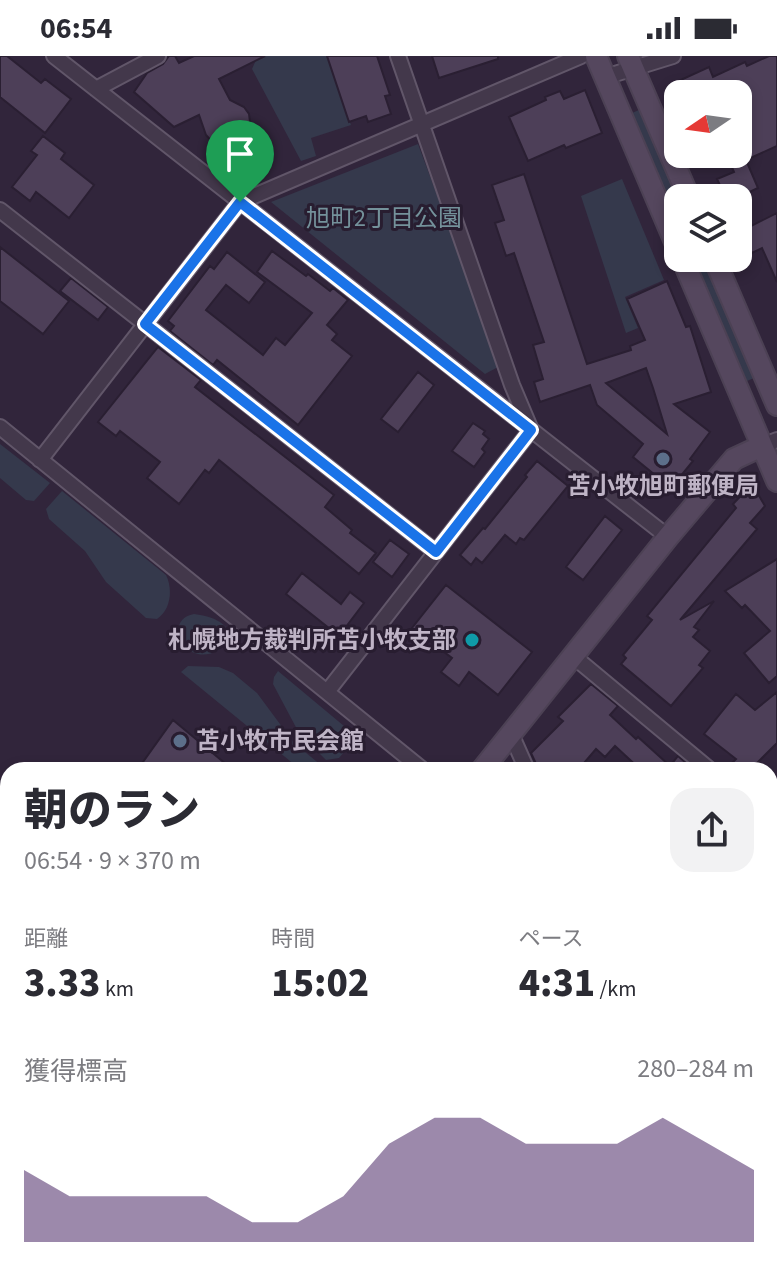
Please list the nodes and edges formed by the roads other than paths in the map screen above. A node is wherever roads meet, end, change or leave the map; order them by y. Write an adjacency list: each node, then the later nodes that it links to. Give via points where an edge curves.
1 (54, 56): 9 (street)
2 (158, 56): 9 (street)
3 (398, 56): 10 (street)
4 (581, 56): 10 (street)
5 (596, 56): 8 (street)
6 (673, 56): 7 (street)
7 (631, 62): 8 (street); 11 (street)
8 (605, 77): 14 (street)
9 (96, 89): 12 (street)
10 (422, 124): 12 (street); 20 (street)
11 (683, 184)
12 (240, 202): 17 (street); 20 (street)
13 (0, 210): 17 (street)
14 (664, 216)
15 (689, 272): 21 (street)
16 (720, 272): 18 (street)
17 (145, 324): 22 (street); 25 (street)
18 (777, 405)
19 (0, 427): 22 (street)
20 (531, 430): 24 (street); 25 (street)
21 (770, 443): 23 (street); 24 (street, via 734,459)
22 (40, 460): 27 (street)
23 (777, 481)
24 (668, 537): 26 (street)
25 (436, 552): 27 (street)
26 (573, 656): 28 (street); 32 (street)
27 (327, 692): 29 (street)
28 (511, 734): 30 (street); 31 (street)
29 (413, 762)
30 (488, 762)
31 (523, 762)
32 (700, 762)

